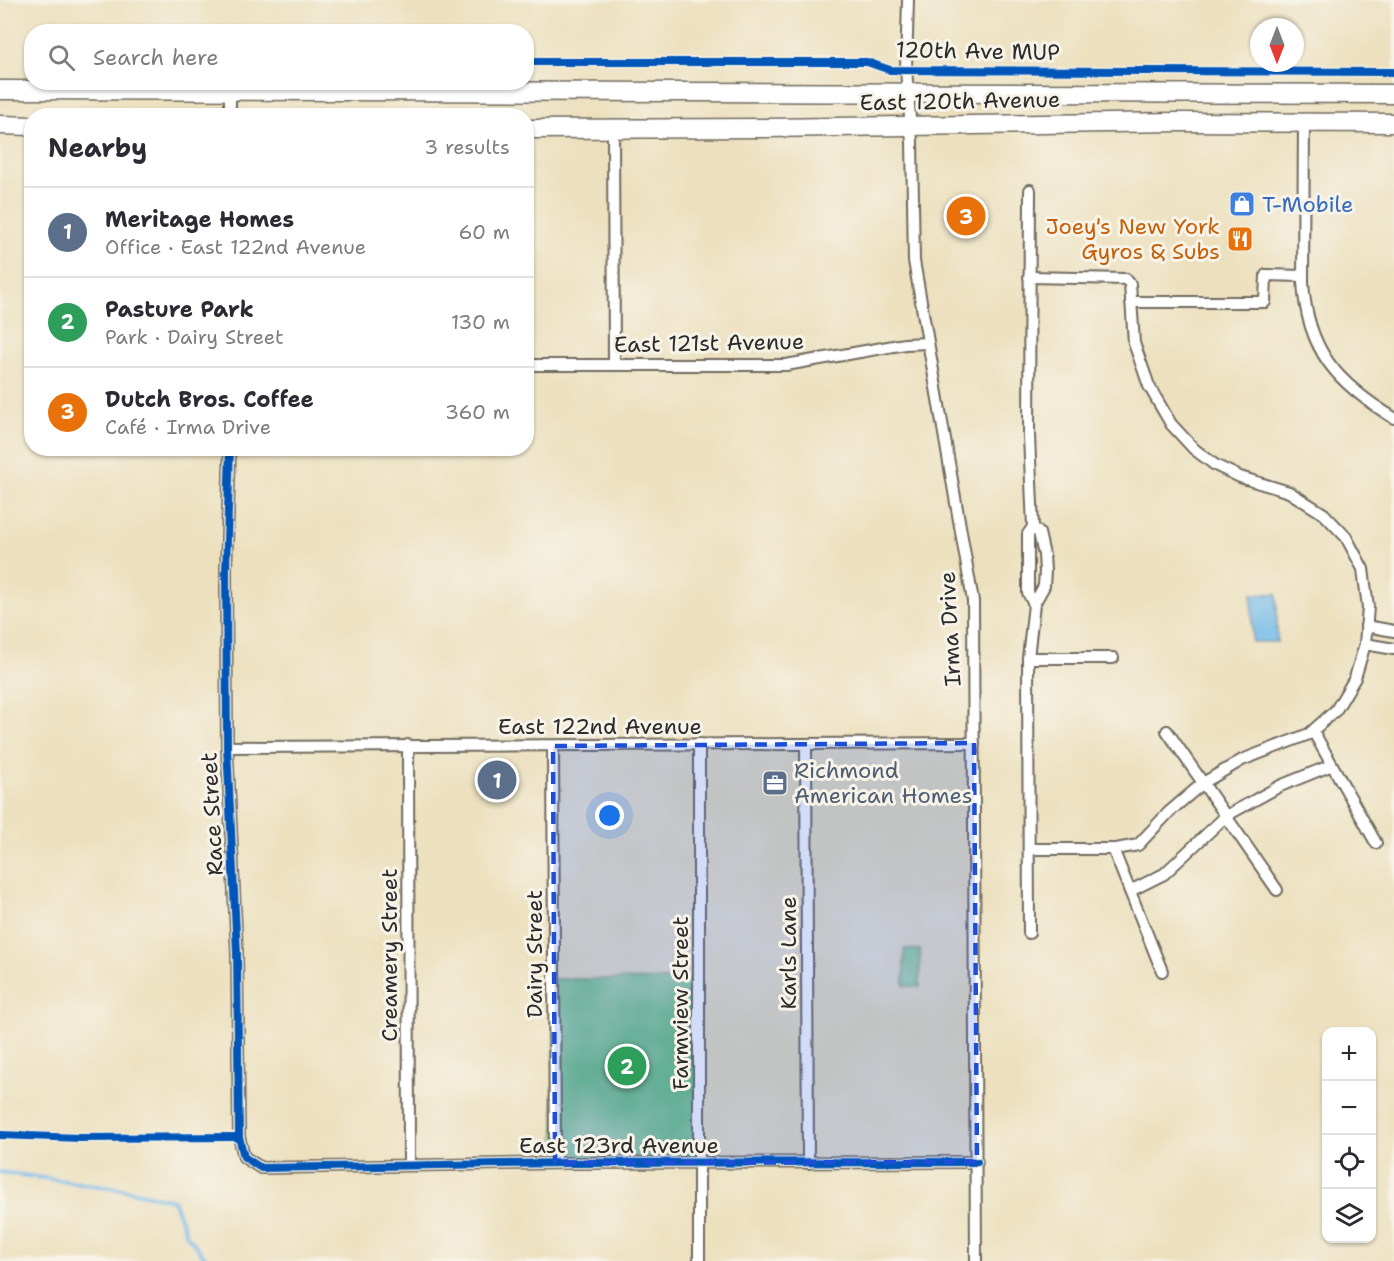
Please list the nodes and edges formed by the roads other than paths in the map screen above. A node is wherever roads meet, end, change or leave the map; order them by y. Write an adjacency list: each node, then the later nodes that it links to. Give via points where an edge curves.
1 (908, 0): 4 (street, Irma Drive)
2 (0, 90): 3 (main road, East 120th Avenue)
3 (230, 92): 4 (main road, East 120th Avenue); 6 (street)
4 (906, 93): 5 (main road, East 120th Avenue); 11 (street, Irma Drive)
5 (1394, 94)
6 (230, 108)
7 (1304, 123): 8 (main road, East 120th Avenue); 11 (main road, East 120th Avenue); 15 (street)
8 (1394, 123)
9 (0, 125): 10 (main road)
10 (24, 126)
11 (911, 126): 13 (main road, East 120th Avenue); 18 (street, Irma Drive, via 914,261)
12 (534, 129): 13 (main road, East 120th Avenue)
13 (613, 130): 20 (street)
14 (1030, 190): 16 (street)
15 (1303, 276): 17 (street, via 1266,275 1265,302); 21 (street, via 1307,316 1320,350 1346,383)
16 (1029, 277): 17 (street, via 1126,279); 23 (street)
17 (1131, 302): 25 (street, via 1134,343 1149,386 1171,424 1215,465 1289,492 1324,514 1346,537 1363,569)
18 (928, 342): 20 (street, East 121st Avenue, via 786,366); 33 (street, Irma Drive, via 973,601)
19 (534, 365): 20 (street, East 121st Avenue)
20 (614, 365)
21 (1394, 418)
22 (230, 456): 38 (street, Race Street)
23 (1033, 526): 24 (street, via 1028,534 1028,593); 24 (street, via 1039,533 1044,555 1044,586)
24 (1034, 604): 30 (street)
25 (1366, 626): 26 (street); 27 (street)
26 (1394, 632)
27 (1365, 644): 28 (street); 31 (street, via 1355,678 1336,710)
28 (1394, 649)
29 (1113, 657): 30 (street)
30 (1028, 658): 43 (street)
31 (1313, 730): 39 (street); 40 (street, via 1242,760)
32 (1167, 731): 40 (street)
33 (974, 743): 35 (street, East 122nd Avenue); 50 (street, Irma Drive)
34 (699, 744): 35 (street, East 122nd Avenue); 37 (street, East 122nd Avenue); 49 (street, Farmview Street)
35 (806, 744): 52 (street, Karls Lane)
36 (408, 745): 37 (street, East 122nd Avenue); 38 (street, East 122nd Avenue); 53 (street, Creamery Street)
37 (553, 746): 51 (street, Dairy Street)
38 (227, 747): 54 (street, Race Street, via 237,952 239,1137 244,1156)
39 (1332, 765): 41 (street, via 1280,786); 42 (street)
40 (1203, 783): 41 (street); 44 (street, via 1138,844)
41 (1226, 816): 45 (street); 46 (street, via 1164,874)
42 (1376, 843)
43 (1029, 849): 44 (street); 47 (street)
44 (1113, 849): 46 (street)
45 (1277, 890)
46 (1130, 891): 48 (street)
47 (1029, 933)
48 (1162, 971)
49 (699, 1162): 51 (street, East 123rd Avenue); 52 (street, East 123rd Avenue); 55 (street, Farmview Street)
50 (977, 1162): 52 (street, East 123rd Avenue); 56 (street, Irma Drive)
51 (555, 1163): 53 (street, East 123rd Avenue)
52 (808, 1163)
53 (409, 1164): 54 (street, East 123rd Avenue)
54 (261, 1168)
55 (699, 1261)
56 (976, 1261)

